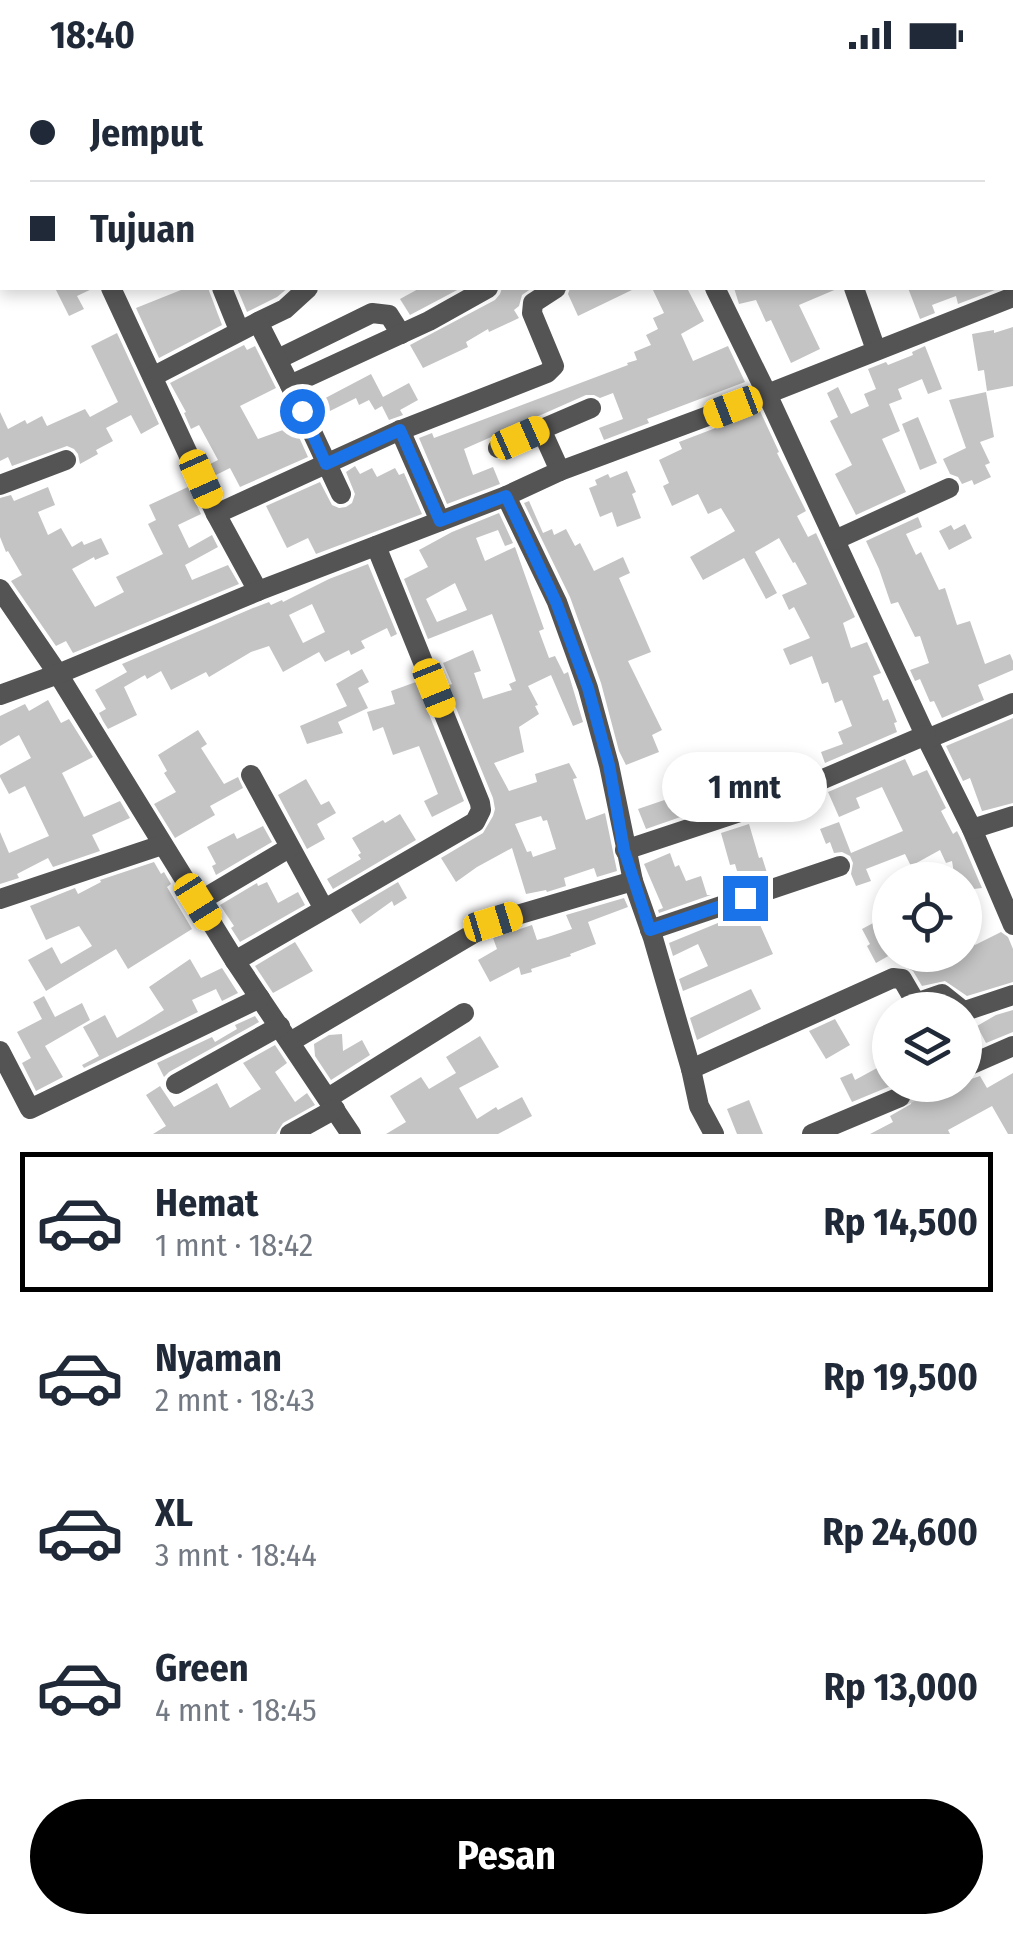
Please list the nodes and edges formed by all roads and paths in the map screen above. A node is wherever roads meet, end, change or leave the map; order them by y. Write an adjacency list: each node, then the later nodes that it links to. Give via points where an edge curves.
1 (112, 290): 13 (street)
2 (223, 290): 9 (street)
3 (306, 290): 9 (street, via 285,310)
4 (484, 290): 10 (street)
5 (553, 290): 18 (street, via 533,303 532,313 554,366 547,373)
6 (715, 290): 15 (street)
7 (855, 290): 11 (street)
8 (1013, 297): 11 (street)
9 (248, 326): 12 (street); 13 (street)
10 (400, 334): 12 (street, via 388,315 372,313); 14 (street)
11 (876, 350): 15 (street)
12 (278, 359): 14 (street)
13 (154, 376): 27 (street)
14 (290, 385): 21 (street)
15 (767, 394): 22 (street); 29 (street)
16 (591, 408): 17 (street)
17 (541, 429): 19 (street); 22 (street)
18 (400, 430): 21 (street); 28 (street)
19 (498, 448)
20 (66, 460): 23 (street)
21 (326, 464): 25 (street); 27 (street)
22 (560, 471): 26 (street)
23 (0, 485)
24 (948, 488): 29 (street)
25 (341, 494)
26 (506, 496): 28 (street); 42 (street, via 588,688)
27 (216, 514): 32 (street)
28 (440, 521): 30 (street)
29 (835, 540): 36 (street)
30 (376, 546): 32 (street); 47 (street, via 480,810 475,822)
31 (0, 589): 33 (street)
32 (258, 591): 33 (street)
33 (58, 674): 34 (street); 40 (street)
34 (0, 695)
35 (1013, 703): 36 (street)
36 (926, 737): 39 (street); 42 (street, via 767,804)
37 (251, 775): 41 (street)
38 (1013, 816): 39 (street)
39 (972, 828): 48 (street)
40 (162, 845): 45 (street); 46 (street)
41 (289, 848): 46 (street); 47 (street)
42 (624, 850): 44 (street)
43 (840, 866): 49 (street)
44 (633, 881): 49 (street); 56 (street, via 493,922)
45 (0, 899)
46 (198, 902): 50 (street)
47 (324, 909): 50 (street)
48 (1012, 920)
49 (650, 930): 60 (street)
50 (235, 961): 53 (street)
51 (910, 992): 60 (street, via 902,979 893,978)
52 (1013, 995): 54 (street)
53 (260, 998): 56 (street); 58 (street, via 30,1109)
54 (982, 1005)
55 (464, 1013): 63 (street)
56 (285, 1034): 61 (street); 63 (street)
57 (1013, 1046): 59 (street)
58 (0, 1050)
59 (982, 1060)
60 (691, 1069): 67 (street)
61 (176, 1084)
62 (891, 1102): 64 (street)
63 (331, 1104): 65 (street); 66 (street)
64 (844, 1128): 68 (street)
65 (290, 1134)
66 (351, 1134)
67 (714, 1134)
68 (812, 1134)

